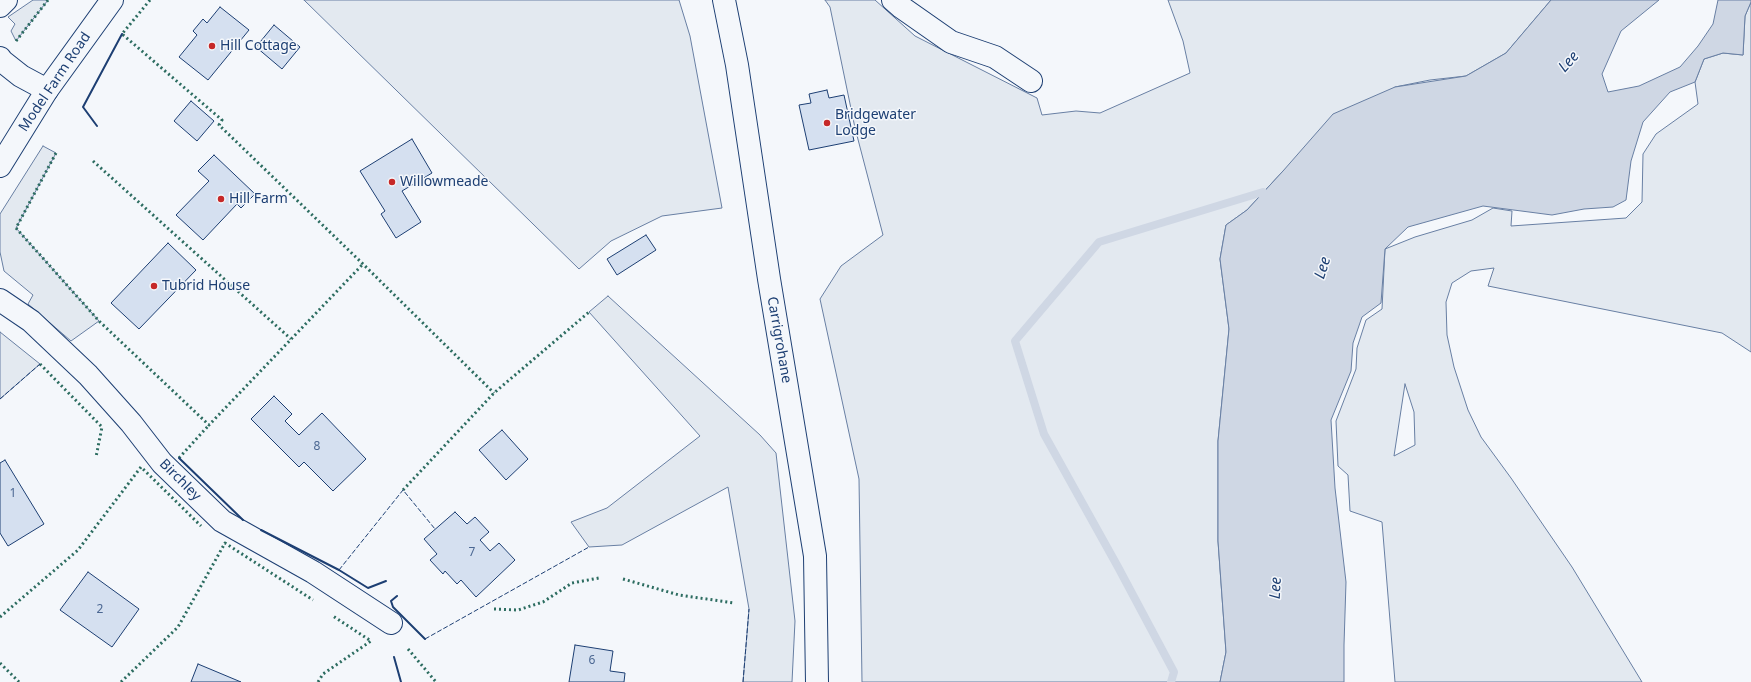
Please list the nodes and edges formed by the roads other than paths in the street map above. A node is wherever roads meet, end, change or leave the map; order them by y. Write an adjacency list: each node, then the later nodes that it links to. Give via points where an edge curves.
1 (6, 0): 5 (main road)
2 (112, 0): 8 (main road, Model Farm Road)
3 (724, 0): 12 (main road, Carrigrohane, via 737,65 815,556)
4 (893, 0): 7 (main road, via 950,42 995,57)
5 (0, 6)
6 (0, 58): 8 (main road, via 21,76)
7 (1031, 80)
8 (47, 90): 9 (main road, Model Farm Road)
9 (0, 166)
10 (0, 300): 11 (main road, Birchley, via 31,321 88,375 131,423 162,463 222,521 313,572)
11 (391, 623)
12 (817, 682)

